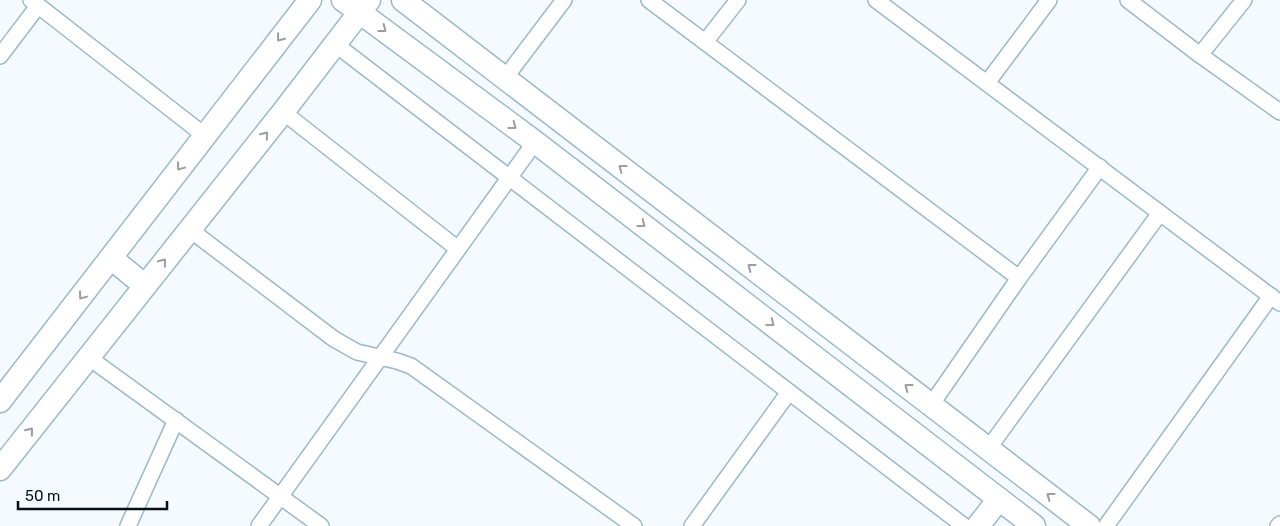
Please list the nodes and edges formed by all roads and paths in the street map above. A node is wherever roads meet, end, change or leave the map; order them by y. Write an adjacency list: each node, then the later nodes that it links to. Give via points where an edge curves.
1 (310, 0): 20 (main road, one-way to 20)
2 (403, 0): 16 (main road)
3 (564, 0): 16 (street)
4 (650, 0): 12 (street)
5 (738, 0): 12 (street)
6 (876, 0): 17 (street)
7 (1049, 0): 17 (street)
8 (1128, 0): 14 (street)
9 (1244, 0): 14 (street)
10 (35, 3): 15 (street); 20 (street)
11 (357, 4): 13 (main road); 21 (main road, one-way to 21)
12 (705, 42): 28 (street)
13 (335, 44): 18 (main road); 23 (street)
14 (1200, 55): 19 (street)
15 (0, 56)
16 (505, 78): 35 (main road, one-way to 16)
17 (987, 83): 22 (street)
18 (283, 112): 25 (main road, one-way to 18); 26 (street)
19 (1280, 112)
20 (204, 135): 27 (main road, one-way to 27)
21 (535, 142): 23 (street); 40 (main road, one-way to 40)
22 (1100, 168): 24 (street); 28 (street)
23 (509, 178): 26 (street); 33 (street)
24 (1160, 213): 30 (street); 37 (street)
25 (189, 230): 29 (main road, one-way to 25); 32 (street, via 334,339 357,352)
26 (458, 249): 32 (street)
27 (111, 258): 29 (main road); 34 (main road, one-way to 34)
28 (1019, 278): 35 (street)
29 (144, 285): 31 (main road)
30 (1275, 299): 50 (street)
31 (88, 357): 36 (street); 38 (main road, one-way to 31)
32 (380, 358): 39 (street); 44 (street, via 411,366)
33 (789, 392): 45 (street); 46 (street)
34 (0, 401)
35 (931, 405): 37 (main road)
36 (176, 420): 39 (street); 41 (street)
37 (988, 449): 49 (main road, one-way to 37)
38 (0, 469)
39 (280, 496): 42 (street); 43 (street)
40 (999, 499): 47 (main road); 48 (main road)
41 (128, 526)
42 (259, 526)
43 (321, 526)
44 (634, 526)
45 (692, 526)
46 (964, 526)
47 (978, 526)
48 (1034, 526)
49 (1089, 526)
50 (1106, 526)

